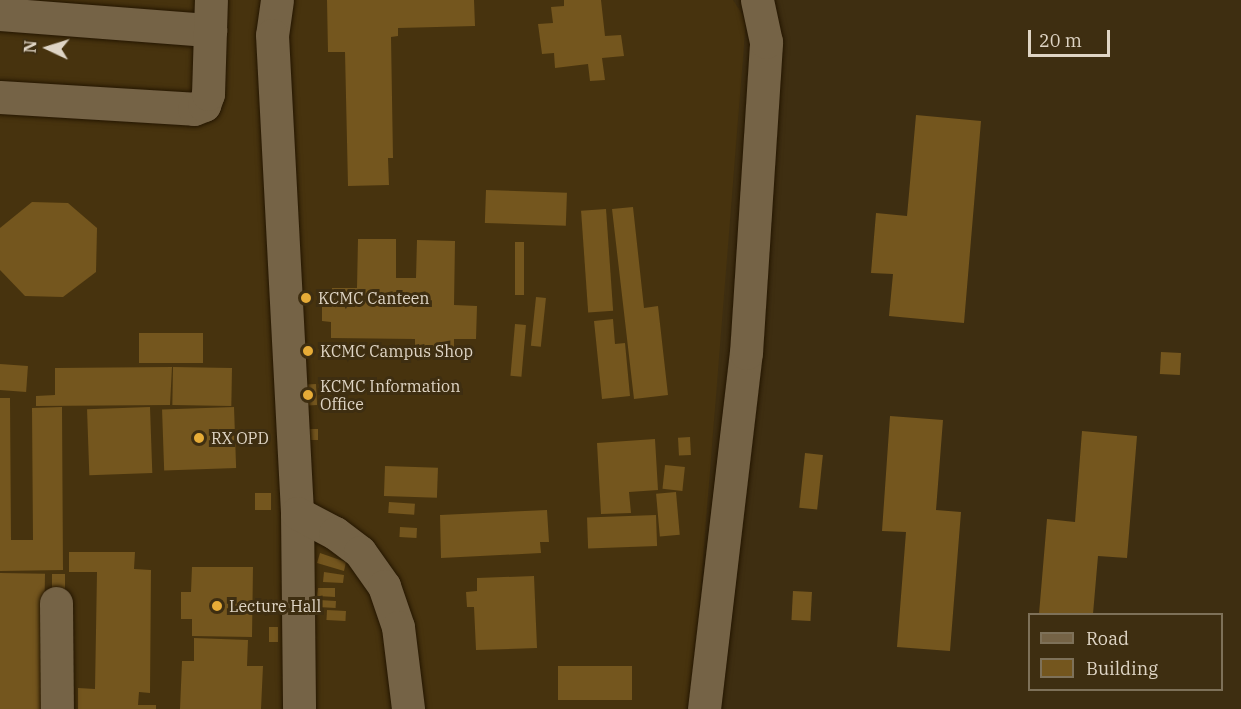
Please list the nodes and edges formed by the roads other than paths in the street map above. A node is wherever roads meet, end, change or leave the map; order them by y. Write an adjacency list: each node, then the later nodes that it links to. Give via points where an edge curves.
1 (277, 0): 6 (lane, via 272,35)
2 (756, 0): 11 (lane, via 766,42 746,353)
3 (0, 14): 4 (lane)
4 (210, 15): 5 (lane, via 208,94 204,105 194,109)
5 (0, 97)
6 (297, 513): 9 (lane); 10 (lane, via 360,552 384,586 398,627)
7 (56, 603): 8 (lane)
8 (57, 709)
9 (299, 709)
10 (408, 709)
11 (704, 709)

